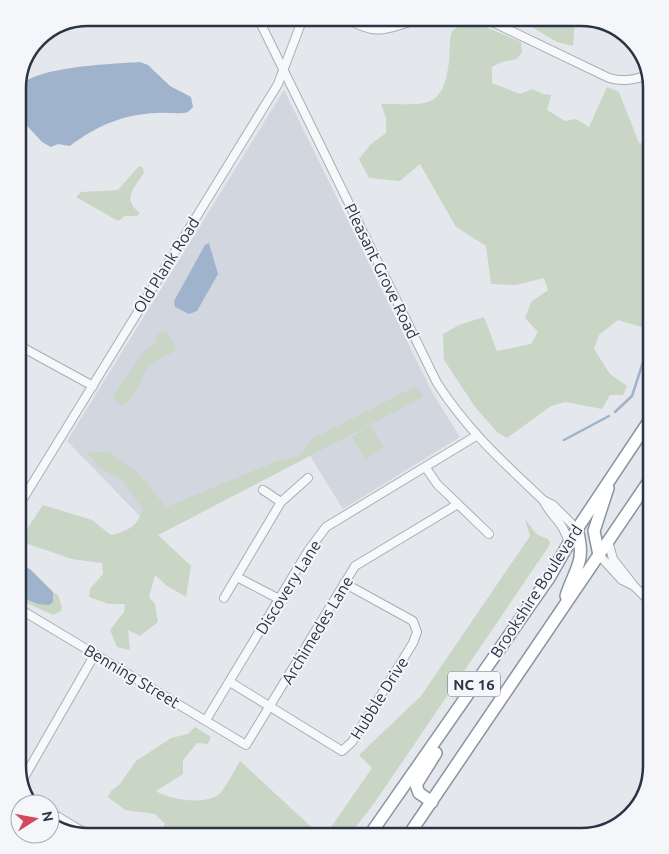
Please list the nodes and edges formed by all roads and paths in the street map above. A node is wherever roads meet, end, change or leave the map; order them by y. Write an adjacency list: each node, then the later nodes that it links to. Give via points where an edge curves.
1 (262, 26): 6 (street, Pleasant Grove Road)
2 (300, 26): 6 (street, Old Plank Road)
3 (359, 26): 4 (street, via 378,30)
4 (393, 26)
5 (501, 26): 7 (street, via 609,78 631,81)
6 (284, 68): 9 (street, Old Plank Road, via 278,84); 11 (street, Pleasant Grove Road, via 423,356 452,407)
7 (642, 78)
8 (26, 349): 9 (street)
9 (93, 386): 17 (street, Old Plank Road)
10 (643, 431): 14 (highway, Brookshire Boulevard / NC 16)
11 (476, 436): 12 (street, Discovery Lane); 18 (street, Pleasant Grove Road)
12 (426, 468): 20 (street); 31 (street, Discovery Lane, via 326,527)
13 (308, 478): 19 (street)
14 (610, 479): 21 (highway, Brookshire Boulevard / NC 16); 25 (highway, via 595,524 594,538)
15 (263, 490): 19 (street)
16 (643, 491): 23 (highway, Brookshire Boulevard / NC 16)
17 (26, 494)
18 (543, 500): 21 (street, Pleasant Grove Road, via 553,505); 24 (street, Pleasant Grove Road, via 562,524)
19 (281, 502): 26 (street)
20 (458, 504): 22 (street); 27 (street, Archimedes Lane, via 355,566)
21 (577, 529): 24 (highway, Brookshire Boulevard / NC 16); 32 (highway, via 582,550 581,563)
22 (489, 534)
23 (608, 541): 25 (highway, Brookshire Boulevard / NC 16); 28 (street, via 613,559)
24 (568, 543): 35 (highway, Brookshire Boulevard / NC 16, via 549,578)
25 (599, 555): 28 (street, via 612,571); 32 (highway, Brookshire Boulevard / NC 16)
26 (237, 577): 30 (street); 31 (street)
27 (344, 583): 37 (street, Archimedes Lane); 37 (street, Hubble Drive, via 412,621 417,632 413,644 352,742 342,751)
28 (634, 586): 29 (street)
29 (643, 594)
30 (224, 598)
31 (279, 599): 36 (street, Discovery Lane)
32 (560, 612): 41 (highway, Brookshire Boulevard / NC 16)
33 (26, 613): 34 (street, Benning Street)
34 (96, 654): 38 (street, Benning Street); 40 (street)
35 (476, 680): 41 (highway, via 476,690 418,782 419,792); 44 (highway, Brookshire Boulevard / NC 16)
36 (230, 682): 37 (street, Hubble Drive); 38 (street, Discovery Lane)
37 (271, 706): 39 (street, Archimedes Lane)
38 (206, 720): 39 (street, Benning Street)
39 (246, 745)
40 (27, 773)
41 (432, 802): 45 (highway, Brookshire Boulevard / NC 16)
42 (60, 818): 43 (street)
43 (74, 826)
44 (374, 828)
45 (414, 828)

